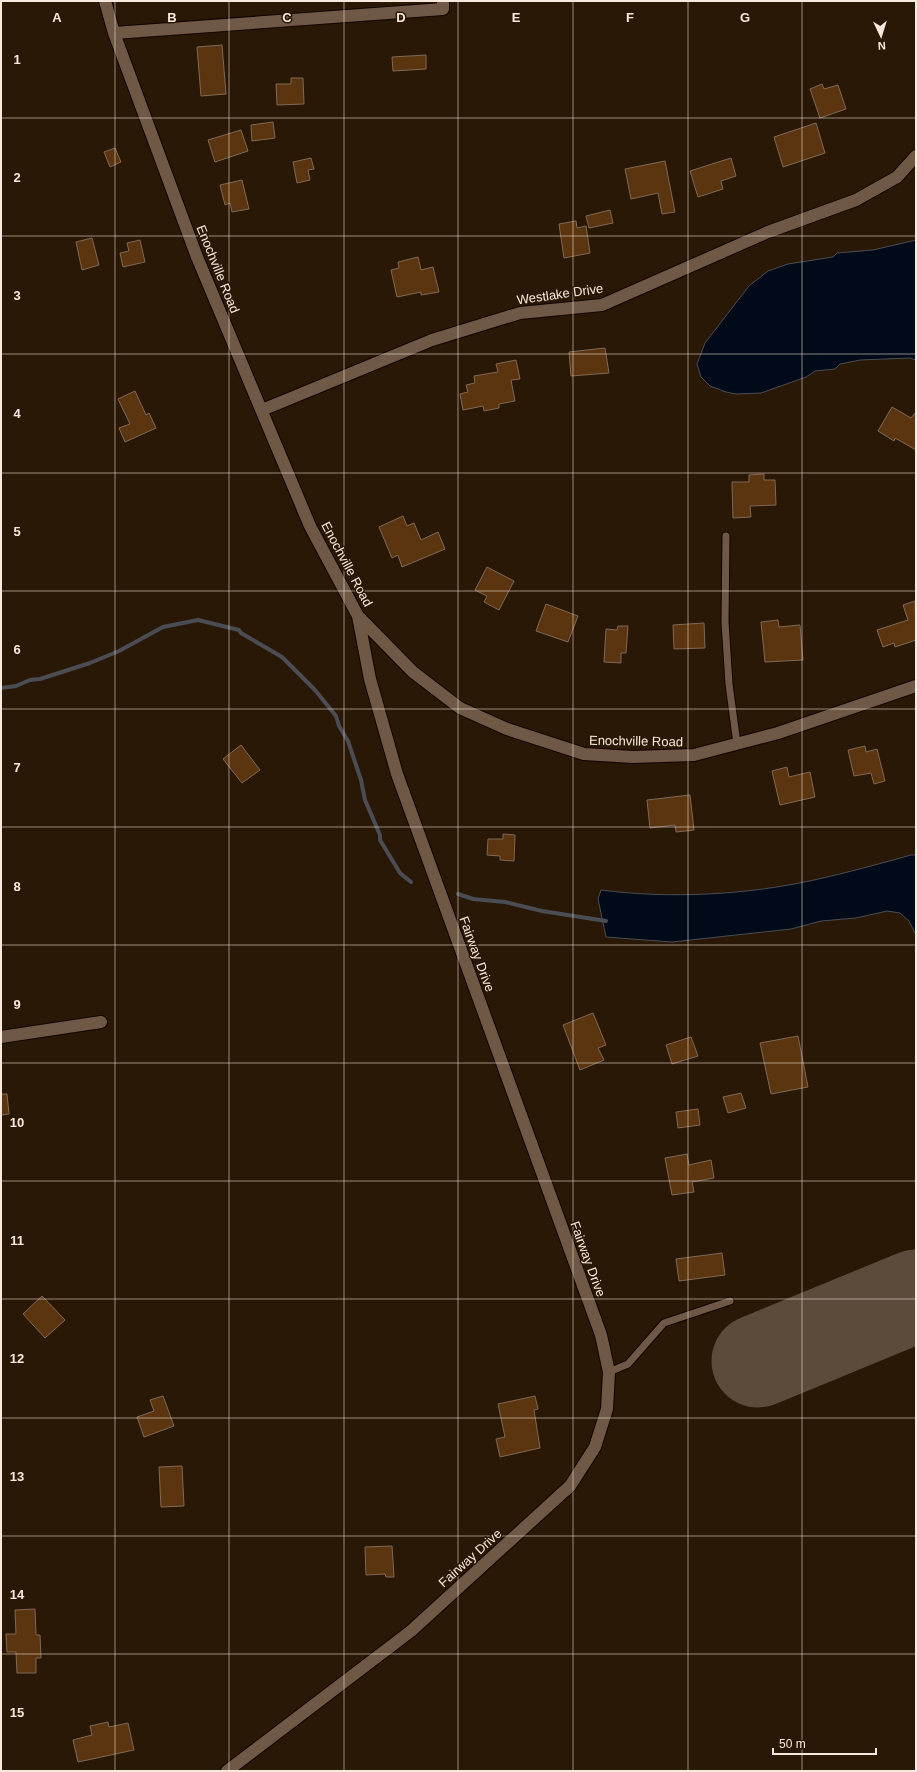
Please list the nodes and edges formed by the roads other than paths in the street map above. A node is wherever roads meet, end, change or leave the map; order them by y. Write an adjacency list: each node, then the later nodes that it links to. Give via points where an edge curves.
1 (105, 1): 3 (street, Enochville Road)
2 (443, 1): 3 (street, via 443,9)
3 (114, 33): 5 (street, Enochville Road, via 197,257)
4 (916, 156): 5 (street, Westlake Drive, via 897,177 856,200 768,232 602,305 520,313 446,335)
5 (262, 410): 7 (street, Enochville Road, via 310,526)
6 (726, 536): 9 (lane, via 725,622 729,684)
7 (358, 616): 9 (street, Enochville Road, via 413,672 460,708 507,729 584,754 633,758 694,755); 13 (street, Fairway Drive, via 370,679 397,774 601,1335)
8 (916, 686): 9 (street, Enochville Road, via 778,733)
9 (737, 744)
10 (101, 1022): 11 (street)
11 (1, 1037)
12 (730, 1301): 13 (lane, via 664,1323 628,1364)
13 (609, 1372): 14 (street, Fairway Drive, via 606,1409 595,1447 570,1486 411,1631)
14 (227, 1771)

